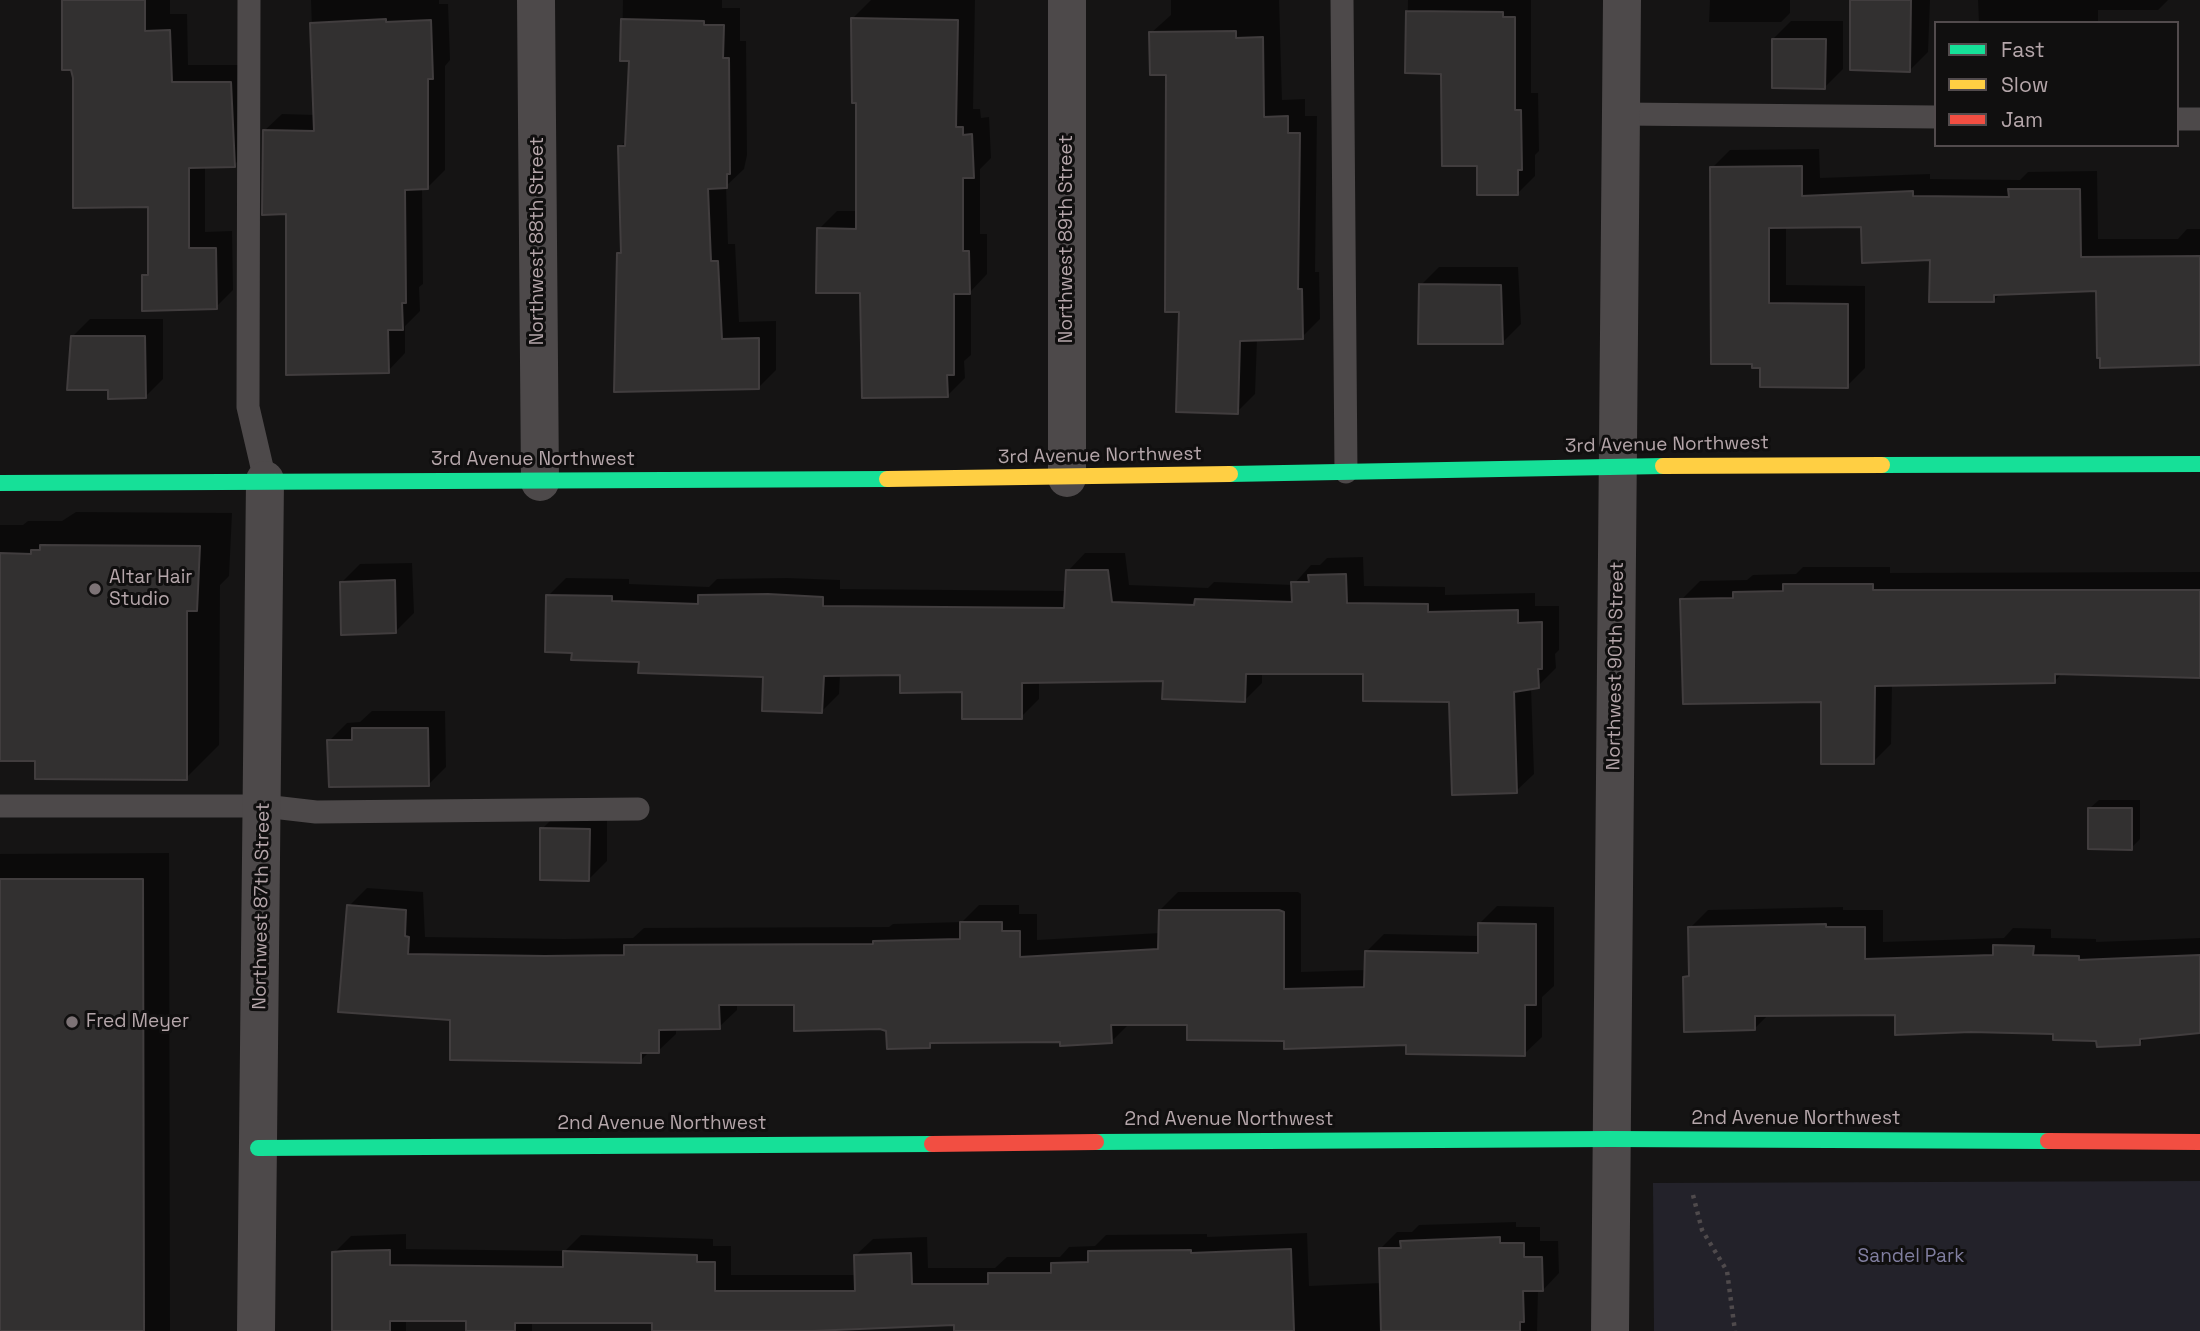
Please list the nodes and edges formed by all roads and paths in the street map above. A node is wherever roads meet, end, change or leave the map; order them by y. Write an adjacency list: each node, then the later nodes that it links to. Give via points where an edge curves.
1 (249, 0): 14 (lane, via 248,407)
2 (536, 0): 15 (street, Northwest 88th Street)
3 (1067, 0): 13 (street, Northwest 89th Street)
4 (1342, 0): 12 (lane)
5 (1622, 0): 6 (street, Northwest 90th Street)
6 (1622, 114): 7 (lane); 11 (street, Northwest 90th Street)
7 (1934, 117)
8 (2179, 119): 9 (lane)
9 (2200, 119)
10 (2200, 464): 11 (street, 3rd Avenue Northwest)
11 (1619, 466): 12 (street, 3rd Avenue Northwest); 20 (street, Northwest 90th Street)
12 (1346, 472): 13 (street, 3rd Avenue Northwest)
13 (1067, 478): 15 (street, 3rd Avenue Northwest)
14 (265, 480): 15 (street, 3rd Avenue Northwest); 16 (street, 3rd Avenue Northwest); 18 (street, Northwest 87th Street)
15 (540, 482)
16 (0, 484)
17 (0, 806): 18 (lane)
18 (264, 806): 19 (lane, via 316,812); 22 (street, Northwest 87th Street)
19 (638, 809)
20 (1610, 1139): 21 (street, 2nd Avenue Northwest); 22 (street, 2nd Avenue Northwest); 25 (street, Northwest 90th Street)
21 (2200, 1142)
22 (258, 1148): 24 (street, Northwest 87th Street)
23 (1693, 1195): 26 (path, via 1702,1230 1727,1271)
24 (256, 1331)
25 (1610, 1331)
26 (1735, 1331)

